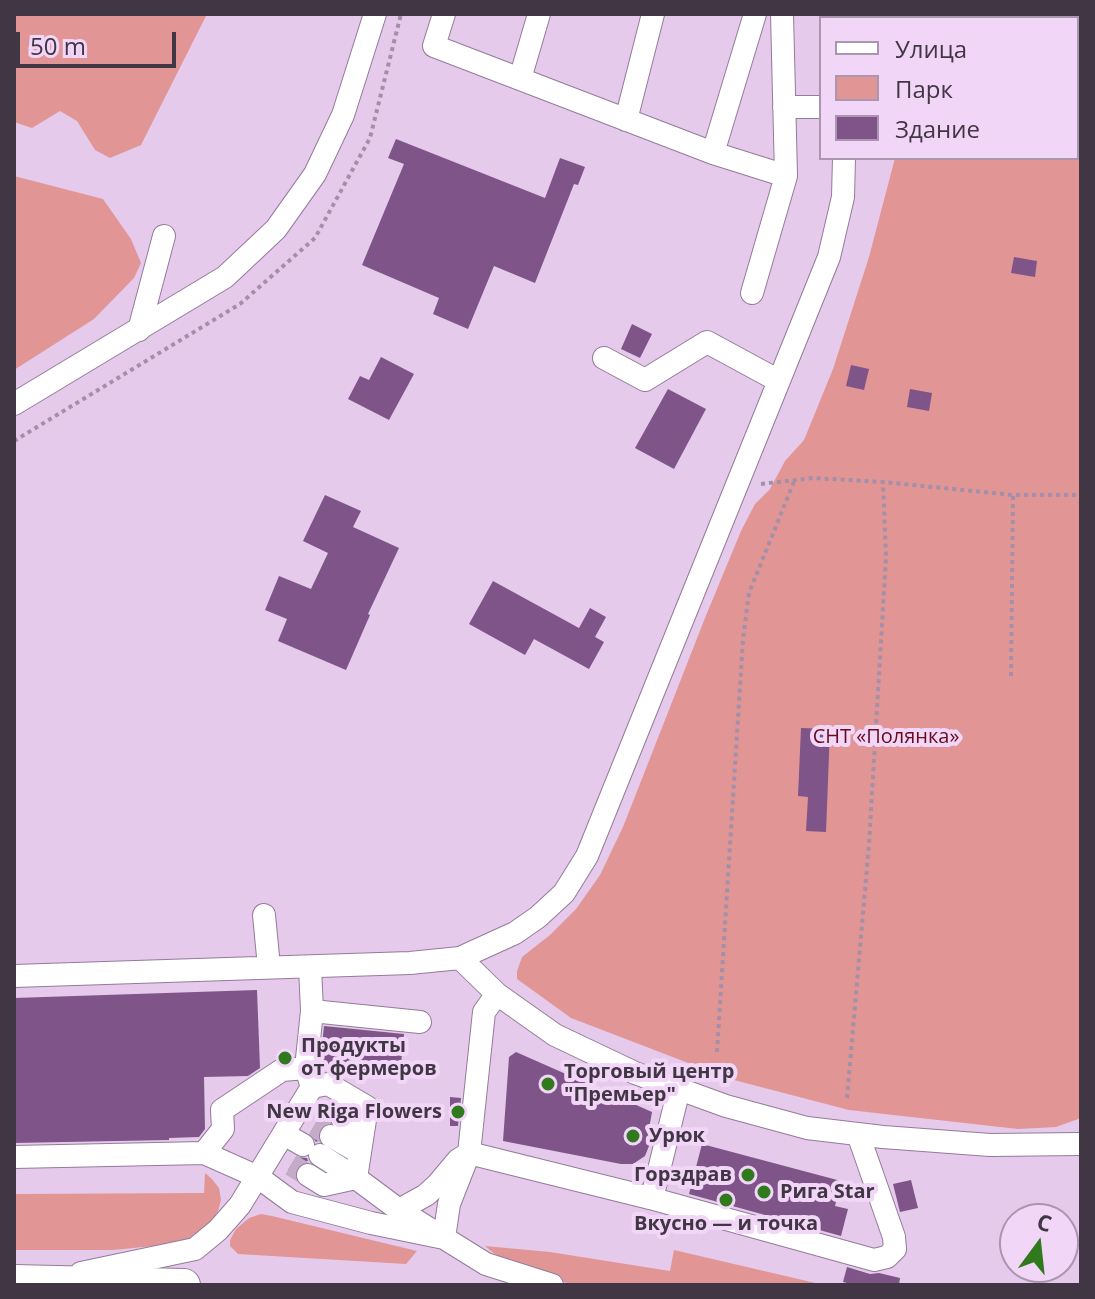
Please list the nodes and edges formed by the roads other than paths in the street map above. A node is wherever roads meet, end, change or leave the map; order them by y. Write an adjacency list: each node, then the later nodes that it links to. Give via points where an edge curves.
1 (375, 14): 16 (street, via 343,115 315,174 276,229 225,277)
2 (444, 14): 7 (street, via 434,46)
3 (539, 14): 7 (street)
4 (653, 14): 10 (street)
5 (755, 14): 11 (street)
6 (782, 14): 8 (street)
7 (520, 79): 10 (street)
8 (784, 107): 9 (street); 13 (street)
9 (819, 107)
10 (626, 120): 11 (street)
11 (713, 153): 13 (street)
12 (844, 160): 18 (street, via 843,197 829,257)
13 (786, 176): 15 (street)
14 (164, 236): 16 (street)
15 (752, 293)
16 (139, 330): 19 (street)
17 (604, 358): 18 (street, via 645,380 707,342)
18 (779, 381): 21 (street, via 587,856 564,893 538,917)
19 (14, 404)
20 (264, 915): 22 (street)
21 (460, 958): 23 (street); 25 (street)
22 (269, 967): 23 (street); 24 (street)
23 (310, 967): 26 (street)
24 (14, 976)
25 (497, 994): 28 (street, via 555,1035); 34 (street, via 484,1012)
26 (312, 1011): 27 (street); 29 (street)
27 (420, 1022)
28 (679, 1089): 30 (street, via 807,1128); 39 (street)
29 (313, 1117): 31 (street); 31 (street, via 328,1084 367,1107); 33 (street, via 282,1070 222,1110 223,1129); 36 (street); 38 (street)
30 (858, 1134): 32 (street, via 990,1145); 39 (street, via 894,1237 895,1249 887,1257 874,1260)
31 (362, 1142): 38 (street)
32 (1081, 1144)
33 (204, 1153): 35 (street); 37 (street)
34 (469, 1153): 39 (street); 40 (street, via 426,1195); 41 (street, via 449,1204)
35 (14, 1157)
36 (290, 1165): 37 (street); 38 (street, via 324,1185)
37 (258, 1177): 41 (street, via 292,1202); 42 (street, via 240,1205 195,1249)
38 (356, 1178): 40 (street)
39 (650, 1198)
40 (399, 1210): 41 (street)
41 (444, 1238): 44 (street, via 486,1264)
42 (30, 1280): 43 (highway)
43 (184, 1285)
44 (552, 1285)

